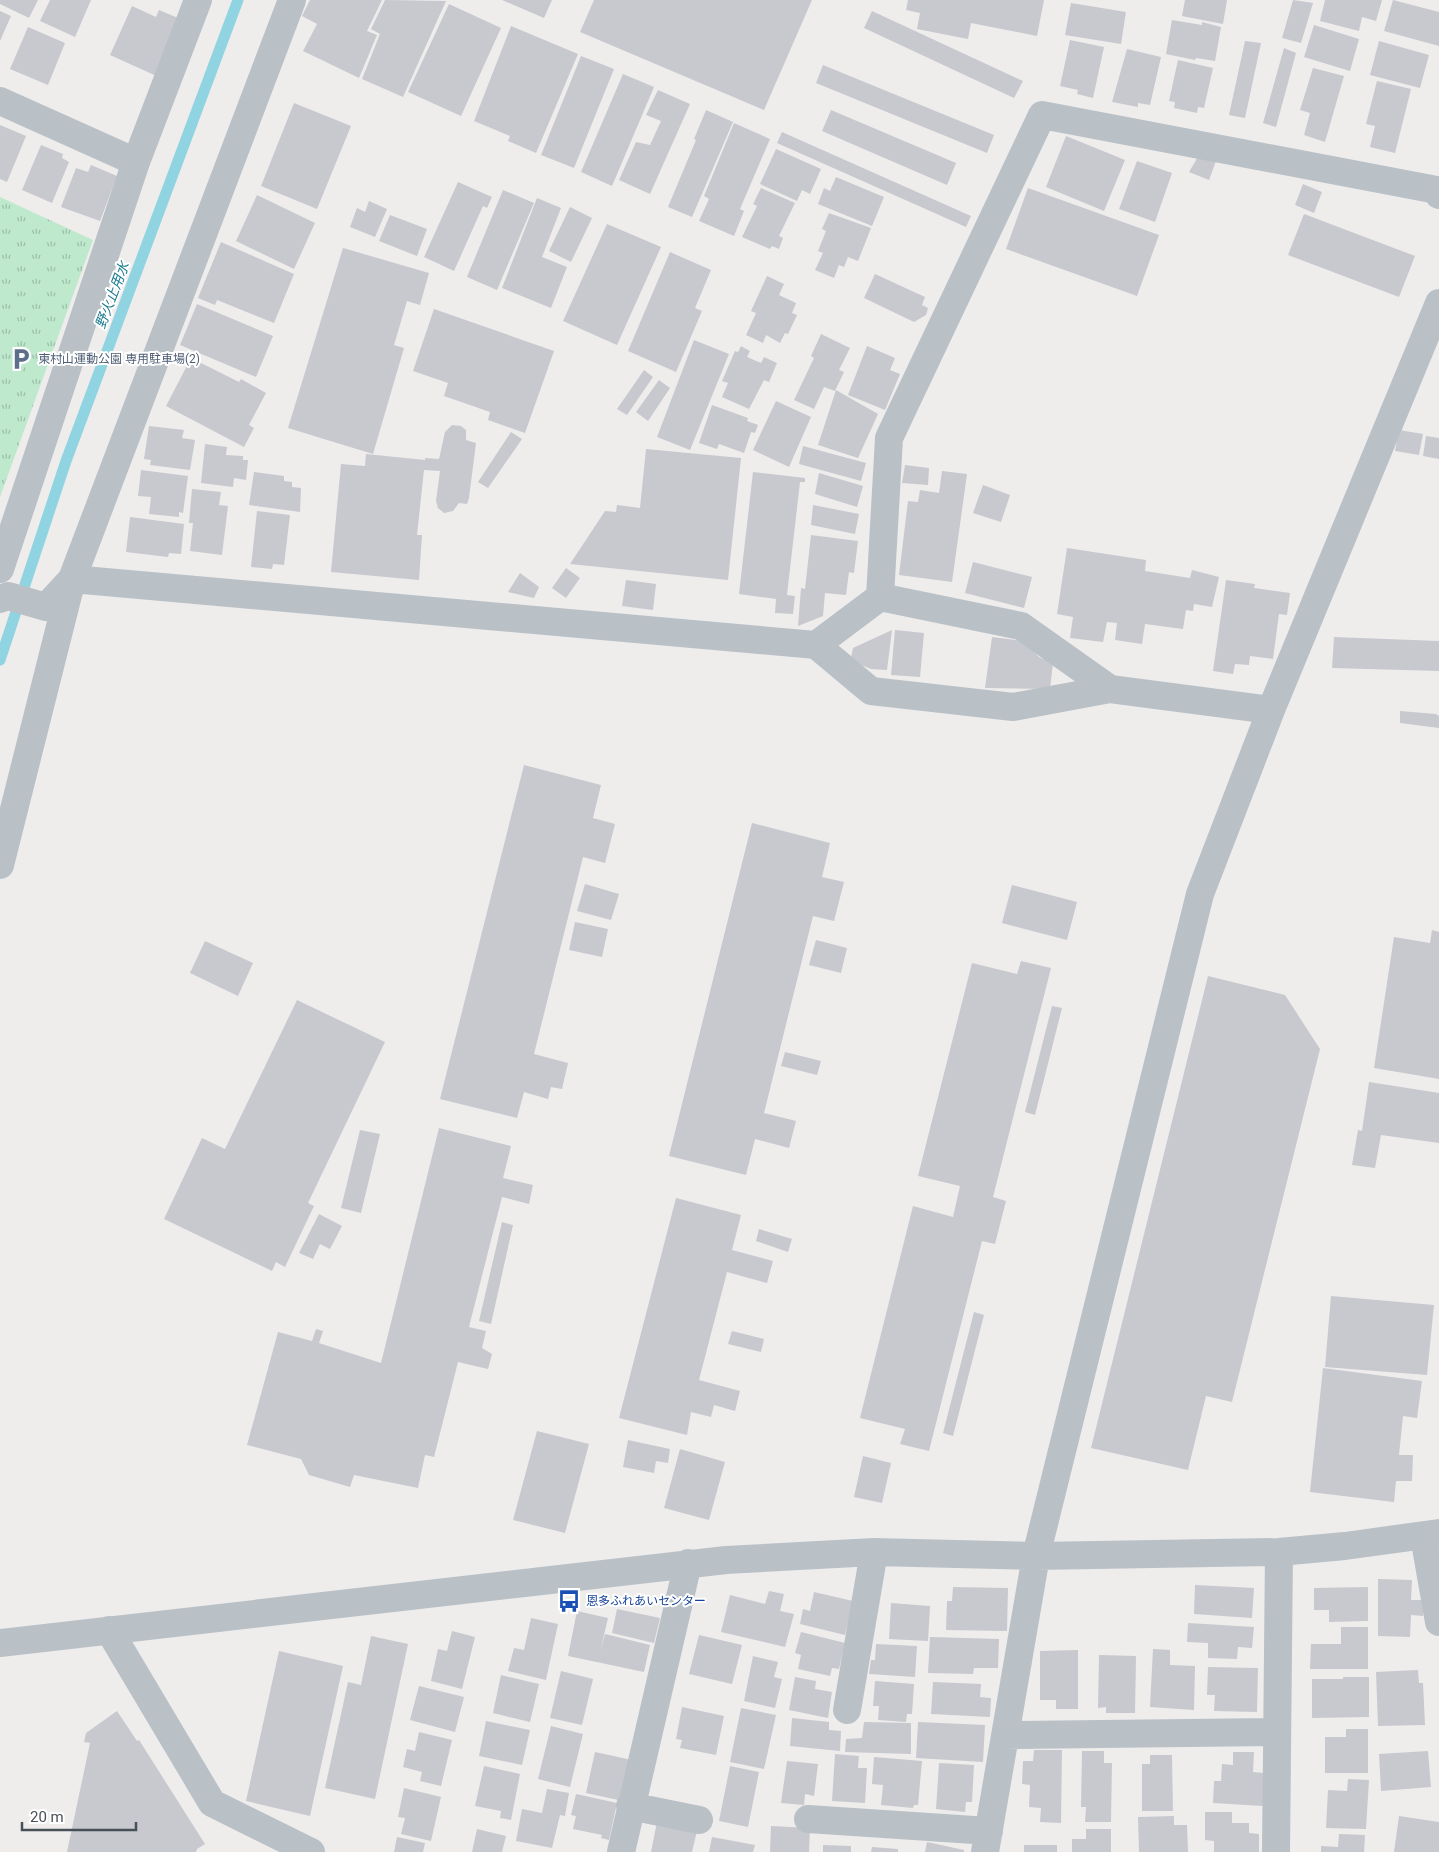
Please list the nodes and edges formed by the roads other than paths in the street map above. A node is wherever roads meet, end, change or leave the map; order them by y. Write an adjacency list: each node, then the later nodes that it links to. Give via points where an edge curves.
1 (197, 0): 4 (street)
2 (292, 0): 8 (street)
3 (0, 102): 4 (street)
4 (136, 162): 7 (street)
5 (1439, 195): 10 (street, via 1437,190 1042,115 888,438)
6 (1439, 303): 13 (street)
7 (0, 569)
8 (72, 579): 9 (street, via 46,608); 11 (street); 14 (street)
9 (4, 597)
10 (880, 598): 11 (street); 12 (street, via 1021,626)
11 (816, 645): 12 (street, via 870,691 1013,706)
12 (1110, 689): 13 (street)
13 (1271, 710): 18 (street, via 1200,894)
14 (0, 866)
15 (1432, 1534): 17 (street); 20 (street)
16 (874, 1552): 18 (street); 19 (street); 23 (street)
17 (1279, 1552): 18 (street); 24 (street)
18 (1036, 1556): 25 (street)
19 (688, 1563): 21 (street); 26 (street)
20 (1439, 1622)
21 (109, 1630): 22 (street); 30 (street, via 212,1803)
22 (0, 1643)
23 (847, 1710)
24 (1278, 1732): 25 (street); 32 (street)
25 (1006, 1735): 29 (street)
26 (630, 1806): 28 (street); 31 (street)
27 (808, 1819): 29 (street)
28 (699, 1820)
29 (987, 1841)
30 (311, 1852)
31 (621, 1852)
32 (1276, 1852)

